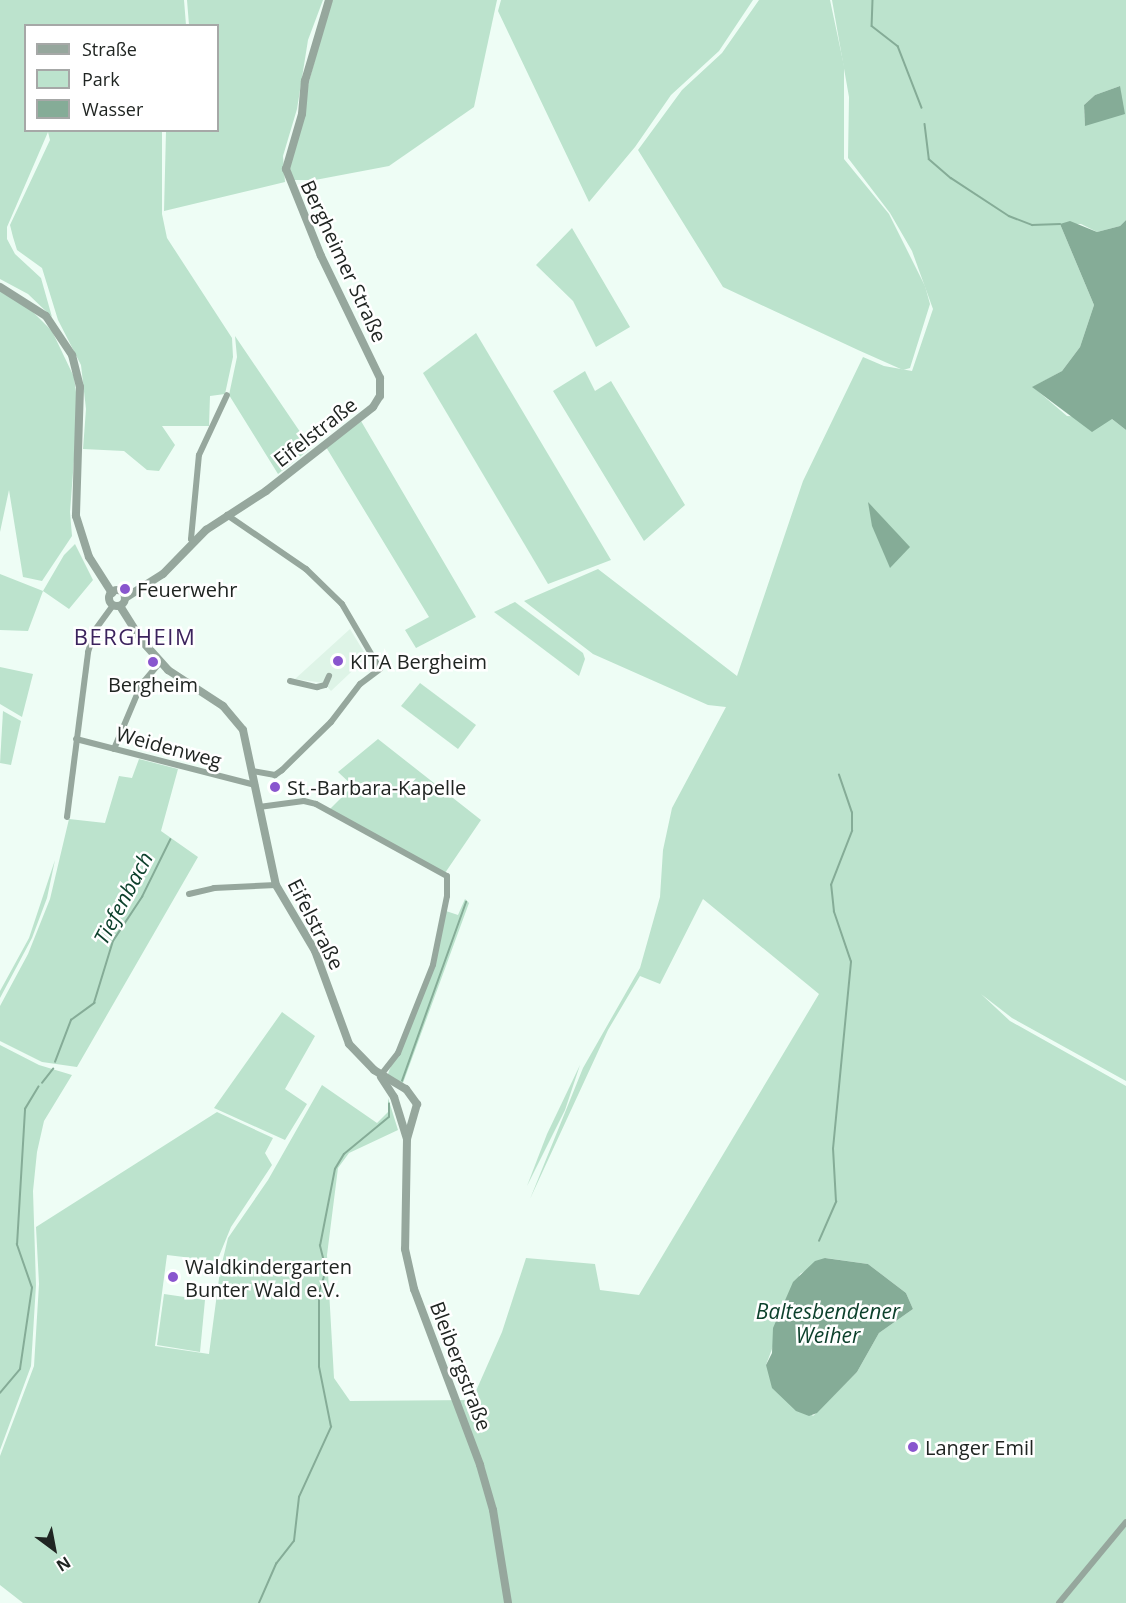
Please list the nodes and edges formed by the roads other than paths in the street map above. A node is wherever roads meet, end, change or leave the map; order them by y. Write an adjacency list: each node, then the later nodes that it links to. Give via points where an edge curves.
1 (329, 0): 4 (street, Bergheimer Straße, via 305,81 302,114 286,169 321,256 380,378)
2 (0, 287): 7 (street, via 46,316 72,355 80,387 76,516 89,557)
3 (227, 395): 6 (street, via 199,455 191,539)
4 (380, 396): 5 (street, Eifelstraße, via 373,407 318,451)
5 (227, 515): 6 (street, Eifelstraße); 15 (street, via 306,569 342,604 380,669 360,684 331,722 275,776)
6 (194, 543): 8 (street, Eifelstraße, via 163,574)
7 (112, 593): 8 (street, via 119,590); 9 (street)
8 (125, 598): 9 (street)
9 (119, 608): 10 (street, Eifelstraße); 13 (street, via 101,618 91,641)
10 (160, 662): 14 (street, via 141,685); 15 (street, Eifelstraße, via 236,718 249,749)
11 (329, 676): 12 (street, via 325,685 317,687)
12 (290, 681)
13 (76, 739): 14 (street, Weidenweg); 18 (street)
14 (114, 749): 16 (street, Weidenweg)
15 (252, 771): 16 (street, Eifelstraße)
16 (255, 785): 17 (street, Eifelstraße)
17 (259, 807): 19 (street, Eifelstraße); 21 (street, via 304,801 316,804 447,876 447,896 433,965 398,1053)
18 (67, 816)
19 (276, 885): 20 (street, via 214,888); 21 (street, Eifelstraße, via 315,951 349,1044)
20 (189, 894)
21 (380, 1076): 22 (street); 23 (street, Bleibergstraße)
22 (406, 1089): 23 (street, via 398,1090); 25 (street, Bleibergstraße, via 417,1104)
23 (394, 1097): 24 (street, Bleibergstraße)
24 (402, 1118): 25 (street); 26 (street, Bleibergstraße)
25 (413, 1125): 26 (street, Bleibergstraße)
26 (407, 1139): 28 (street, Bleibergstraße, via 405,1249 414,1289 480,1465 493,1510)
27 (1126, 1522): 29 (street)
28 (508, 1603)
29 (1059, 1603)

